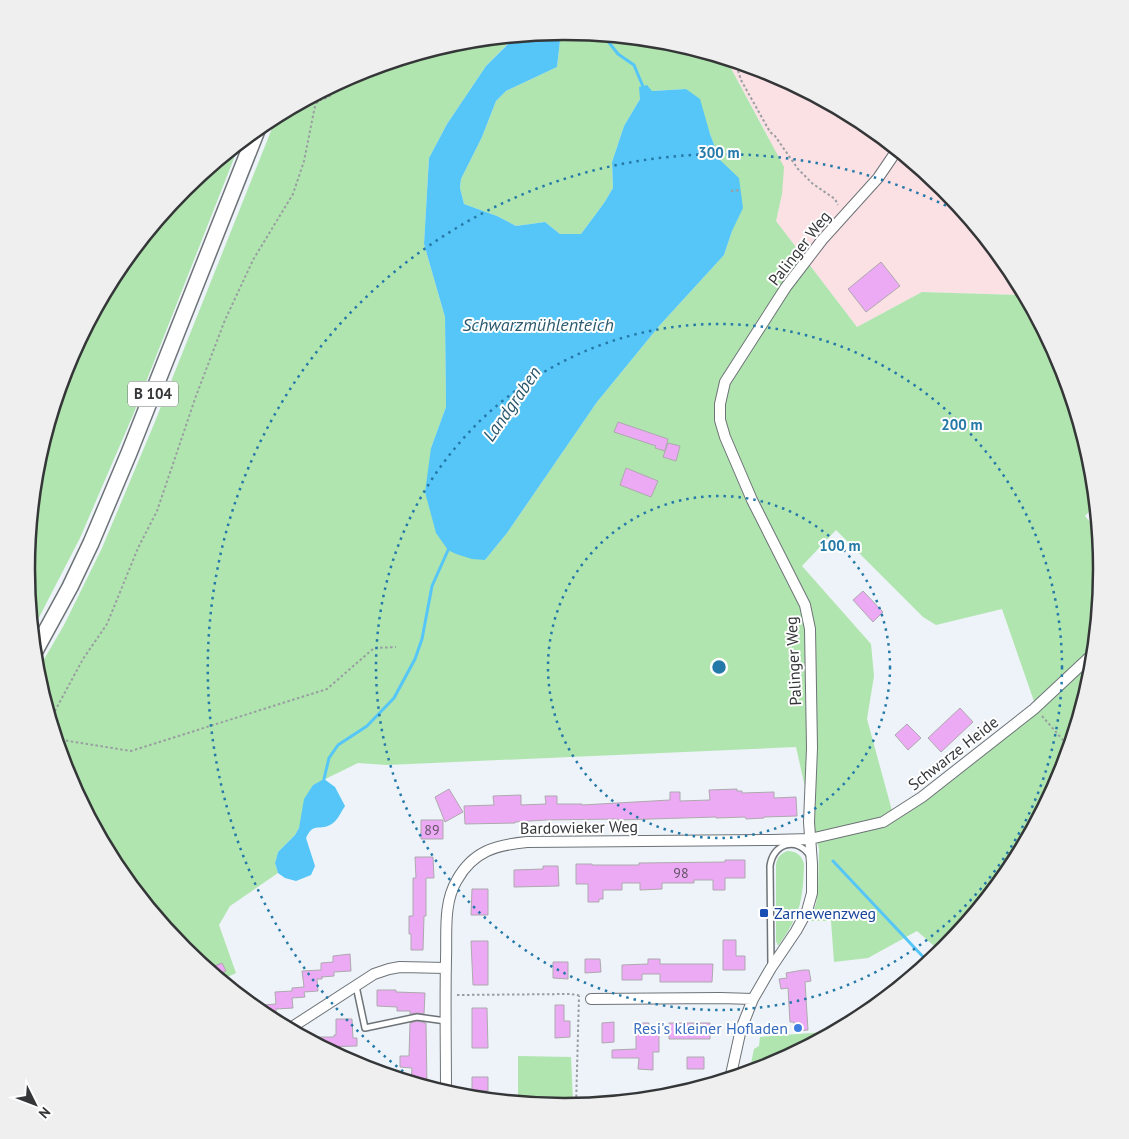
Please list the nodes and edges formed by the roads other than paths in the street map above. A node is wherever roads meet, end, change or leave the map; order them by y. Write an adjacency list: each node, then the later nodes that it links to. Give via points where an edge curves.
1 (253, 141): 3 (main road, B 104, via 95,534)
2 (893, 154): 5 (street, Palinger Weg, via 878,178 822,240 786,287 726,382 720,404 725,437 752,500 805,604 810,629)
3 (40, 641)
4 (1086, 661): 5 (street, Schwarze Heide, via 1034,709 922,797 883,822)
5 (810, 839): 6 (street, Palinger Weg); 7 (street, Bardowieker Weg, via 527,842 493,848 470,863 456,882 448,904)
6 (812, 864): 8 (street, Palinger Weg, via 812,893 807,911); 8 (lane, via 806,851 794,844 780,847 771,859)
7 (446, 968): 9 (street, via 389,968); 12 (street, Bardowieker Weg)
8 (771, 968): 11 (street, Palinger Weg)
9 (356, 986): 12 (lane, via 365,1028 416,1017); 13 (street)
10 (592, 999): 11 (street)
11 (753, 1000): 14 (street, Palinger Weg, via 741,1029)
12 (446, 1021): 15 (street, Bardowieker Weg)
13 (295, 1025)
14 (732, 1072)
15 (446, 1085)

